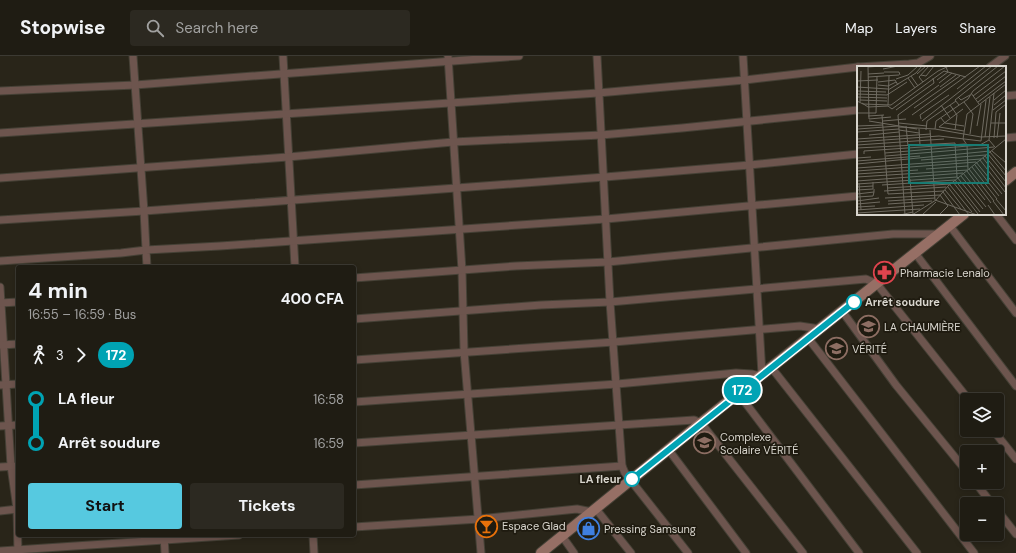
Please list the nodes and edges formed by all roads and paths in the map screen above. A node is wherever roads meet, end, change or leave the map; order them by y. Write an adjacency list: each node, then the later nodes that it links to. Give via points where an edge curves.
1 (133, 56): 14 (street)
2 (283, 56): 12 (street)
3 (519, 56): 8 (street)
4 (597, 56): 16 (street)
5 (743, 56): 13 (street)
6 (930, 56): 9 (street, via 918,63)
7 (1005, 56): 10 (street)
8 (448, 59): 12 (street); 19 (street)
9 (875, 66)
10 (991, 66)
11 (857, 67): 13 (street)
12 (284, 73): 14 (street); 21 (street)
13 (744, 80): 16 (street); 22 (street)
14 (135, 85): 15 (street); 23 (street)
15 (0, 91)
16 (598, 93): 19 (street); 25 (street)
17 (1016, 95): 18 (street)
18 (1006, 96)
19 (450, 103): 21 (street); 28 (street)
20 (857, 110): 22 (street)
21 (286, 113): 23 (street); 30 (street)
22 (747, 122): 25 (street); 31 (street)
23 (138, 125): 24 (street); 32 (street)
24 (0, 133)
25 (601, 135): 28 (street); 34 (street)
26 (1016, 137): 27 (street)
27 (1006, 138)
28 (453, 142): 30 (street); 37 (street)
29 (857, 154): 31 (street)
30 (288, 157): 32 (street); 39 (street)
31 (750, 165): 34 (street); 40 (street)
32 (141, 167): 35 (street); 41 (street)
33 (1016, 172): 36 (main road)
34 (605, 177): 37 (street); 44 (street)
35 (0, 178)
36 (1006, 180)
37 (455, 187): 39 (street); 47 (street)
38 (857, 196): 40 (street)
39 (290, 200): 41 (street); 50 (street)
40 (751, 207): 44 (street); 51 (street)
41 (144, 211): 45 (street); 52 (street)
42 (963, 215): 46 (main road)
43 (997, 215): 49 (street)
44 (606, 219): 47 (street); 55 (street)
45 (0, 220)
46 (950, 226): 48 (main road); 68 (street)
47 (458, 229): 50 (street); 58 (street)
48 (939, 234): 51 (street, via 893,234); 53 (main road)
49 (1016, 240)
50 (292, 241): 52 (street); 57 (street)
51 (755, 249): 55 (street); 62 (street)
52 (146, 250): 54 (street); 56 (street)
53 (915, 253): 60 (main road); 83 (street)
54 (0, 261)
55 (608, 262): 58 (street); 64 (street)
56 (148, 265)
57 (295, 265)
58 (462, 270): 59 (street); 67 (street)
59 (356, 278)
60 (877, 284): 62 (street, via 866,279 856,279); 66 (main road); 86 (street)
61 (0, 287): 65 (street)
62 (758, 288): 64 (street); 70 (street)
63 (16, 302): 65 (street)
64 (610, 302): 67 (street); 73 (street)
65 (1, 303): 75 (street)
66 (842, 311): 71 (main road); 98 (street, via 896,385)
67 (464, 312): 69 (street); 76 (street)
68 (1016, 313)
69 (356, 319)
70 (760, 329): 71 (street, via 800,326); 73 (street); 79 (street)
71 (820, 329): 72 (main road)
72 (808, 338): 78 (main road); 133 (street)
73 (614, 342): 76 (street); 81 (street)
74 (16, 344): 75 (street)
75 (2, 345): 82 (street)
76 (464, 351): 77 (street); 84 (street)
77 (356, 360)
78 (771, 367): 79 (main road); 132 (street)
79 (761, 375): 81 (street, via 736,373); 85 (main road)
80 (16, 384): 82 (street)
81 (617, 384): 84 (street); 90 (street)
82 (3, 385): 92 (street)
83 (1016, 386)
84 (468, 393): 87 (street); 93 (street)
85 (738, 393): 88 (main road); 131 (street)
86 (963, 393)
87 (356, 402)
88 (701, 423): 90 (street, via 690,419); 96 (main road); 130 (street)
89 (16, 425): 92 (street)
90 (619, 425): 93 (street); 100 (street)
91 (0, 426): 92 (street)
92 (8, 426): 99 (street)
93 (472, 436): 95 (street); 102 (street)
94 (999, 437): 97 (street)
95 (356, 443)
96 (668, 450): 103 (main road); 129 (street)
97 (1016, 459)
98 (960, 463)
99 (14, 466): 101 (street); 106 (street)
100 (622, 466): 102 (street); 103 (street)
101 (0, 467)
102 (476, 477): 104 (street); 111 (street)
103 (631, 480): 110 (main road); 128 (street)
104 (356, 485)
105 (980, 489): 107 (street)
106 (16, 495)
107 (987, 497)
108 (16, 509): 109 (street)
109 (0, 510)
110 (594, 510): 111 (street, via 577,509); 115 (main road); 127 (street)
111 (479, 519): 113 (street); 124 (street)
112 (1004, 519): 114 (street)
113 (356, 527)
114 (1016, 534)
115 (562, 536): 125 (main road); 126 (street)
116 (18, 537): 121 (street)
117 (189, 537): 119 (street)
118 (313, 537): 123 (street)
119 (164, 538): 121 (street); 122 (street)
120 (0, 551): 121 (street)
121 (18, 551)
122 (166, 553)
123 (314, 553)
124 (481, 553)
125 (541, 553)
126 (574, 553)
127 (631, 553)
128 (688, 553)
129 (746, 553)
130 (803, 553)
131 (860, 553)
132 (917, 553)
133 (974, 553)

